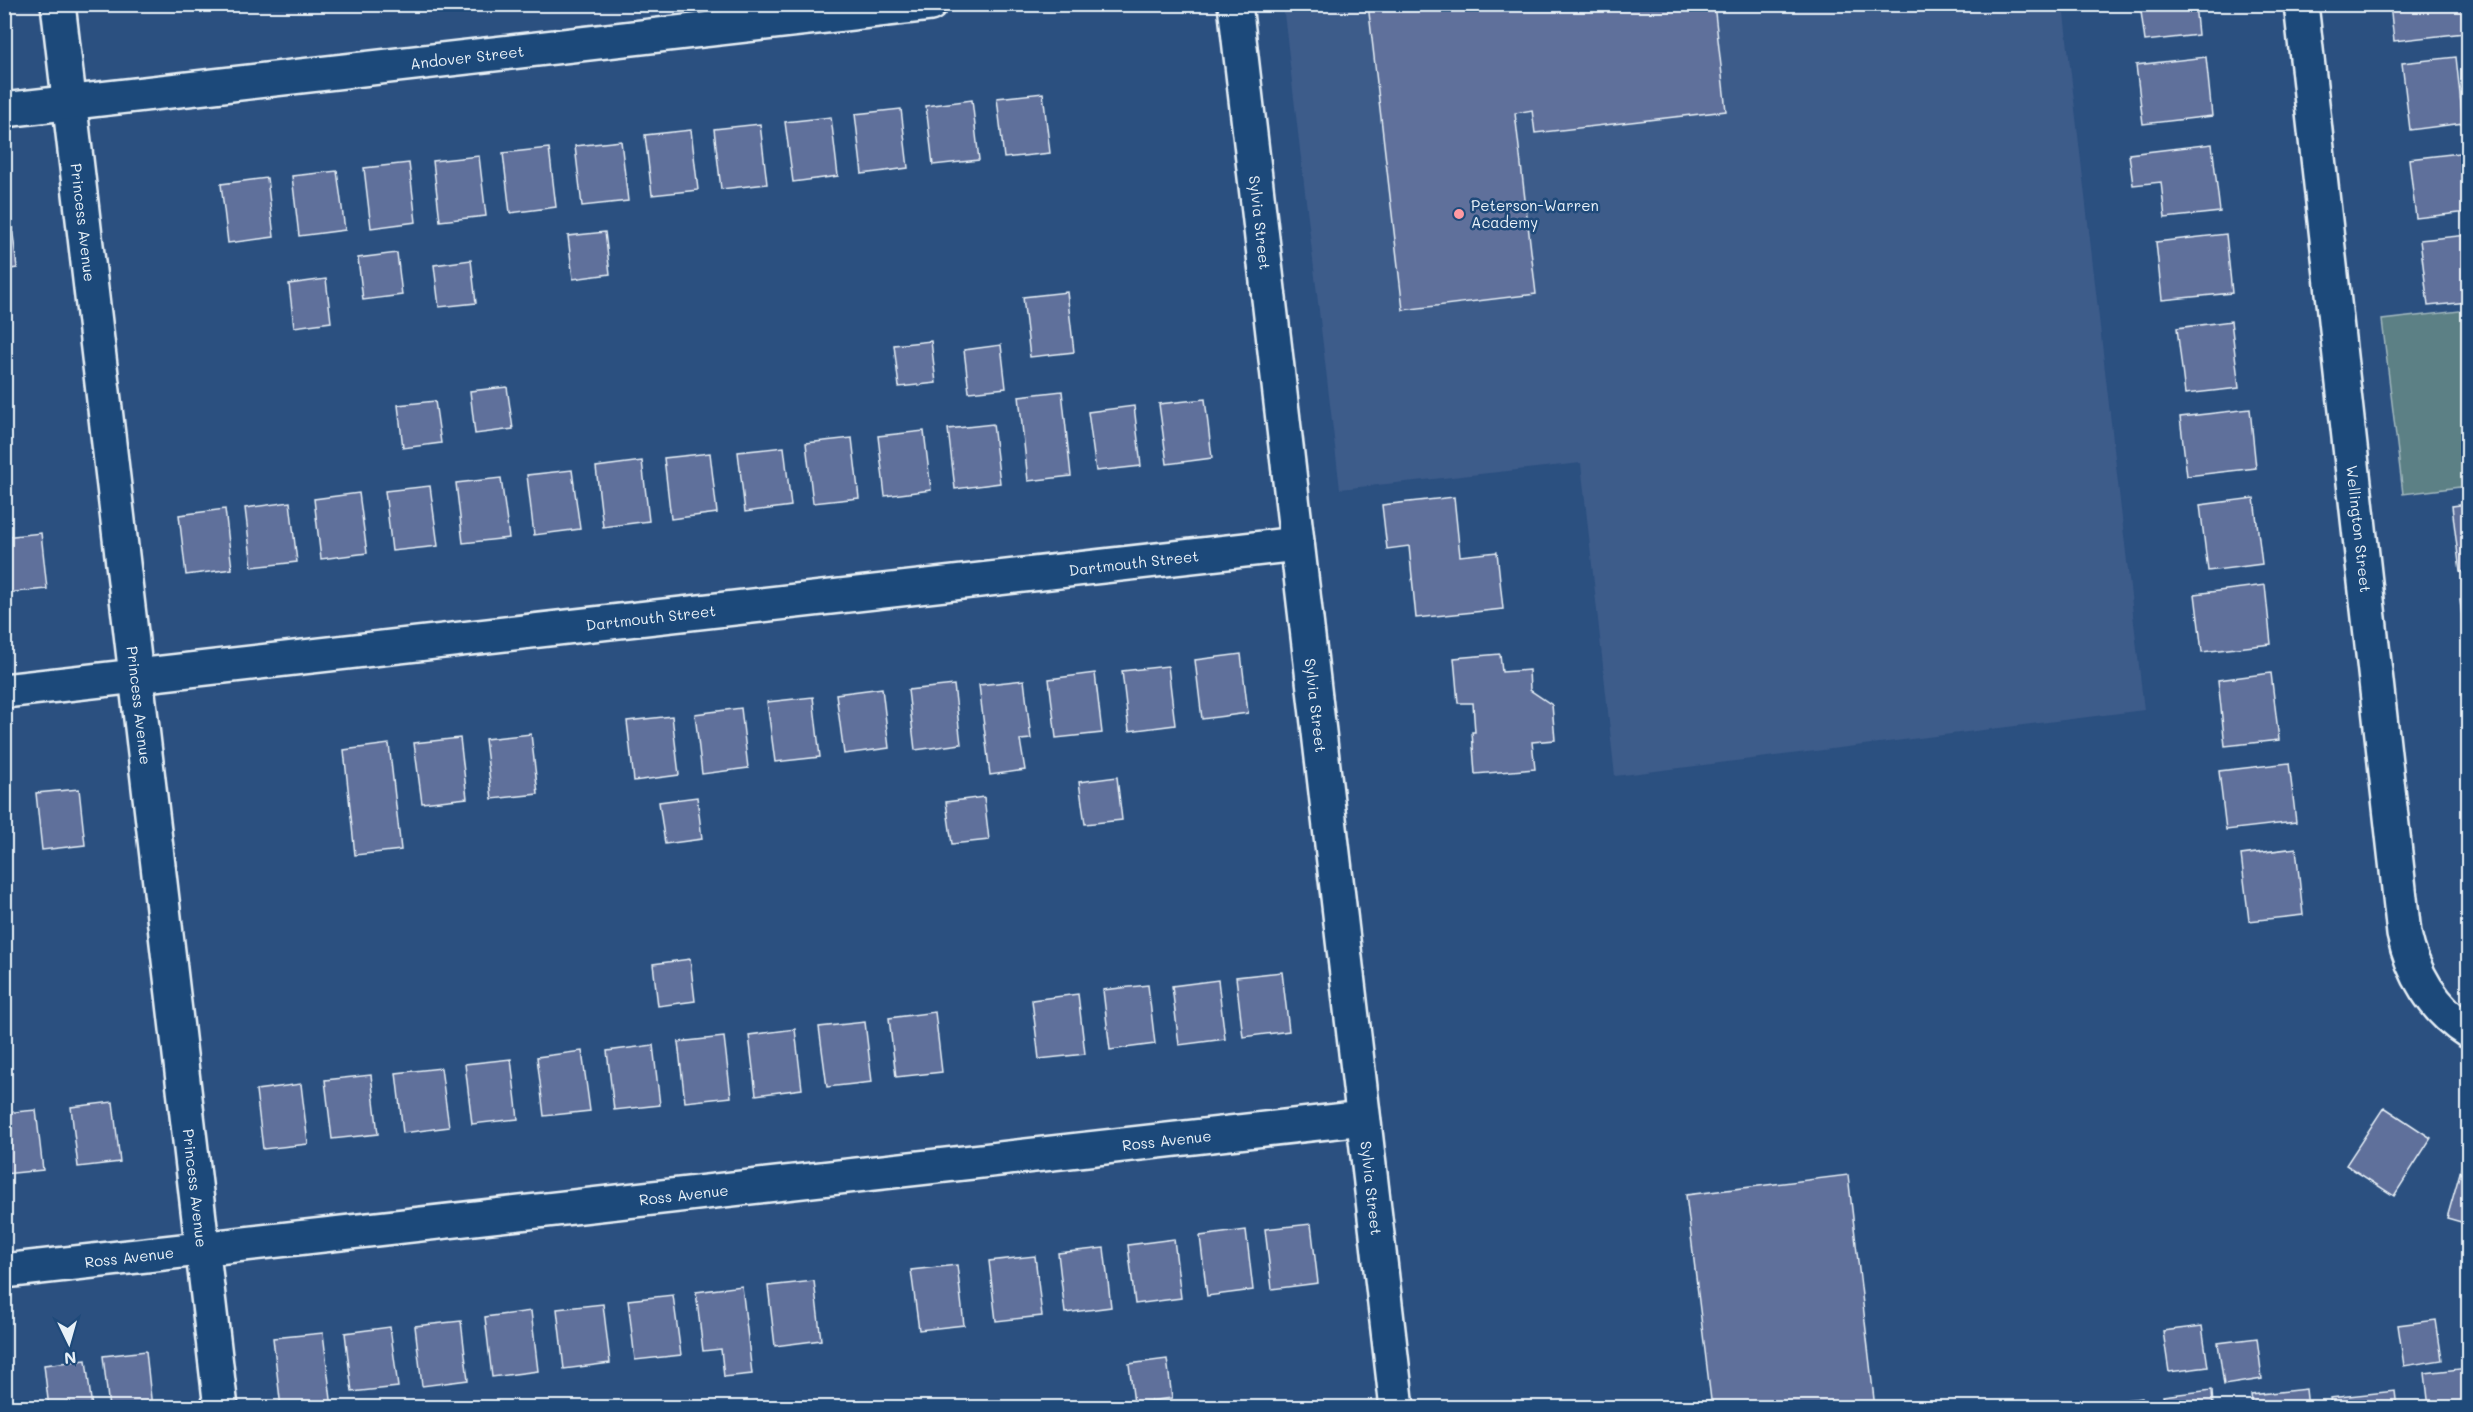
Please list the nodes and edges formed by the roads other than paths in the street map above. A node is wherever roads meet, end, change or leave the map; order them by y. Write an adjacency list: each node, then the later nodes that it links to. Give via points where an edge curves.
1 (58, 4): 5 (street, Princess Avenue)
2 (930, 4): 5 (street, Andover Street)
3 (1235, 4): 7 (street, Sylvia Street)
4 (2301, 4): 10 (street, Wellington Street, via 2404,933 2409,958 2431,997)
5 (70, 102): 6 (street, Andover Street); 8 (street, Princess Avenue)
6 (4, 110)
7 (1297, 544): 8 (street, Dartmouth Street); 11 (street, Sylvia Street)
8 (135, 676): 9 (street, Dartmouth Street); 12 (street, Princess Avenue)
9 (4, 691)
10 (2469, 1031)
11 (1363, 1118): 12 (street, Ross Avenue); 15 (street, Sylvia Street)
12 (202, 1249): 13 (street, Ross Avenue); 14 (street, Princess Avenue)
13 (4, 1271)
14 (221, 1407)
15 (1397, 1407)

